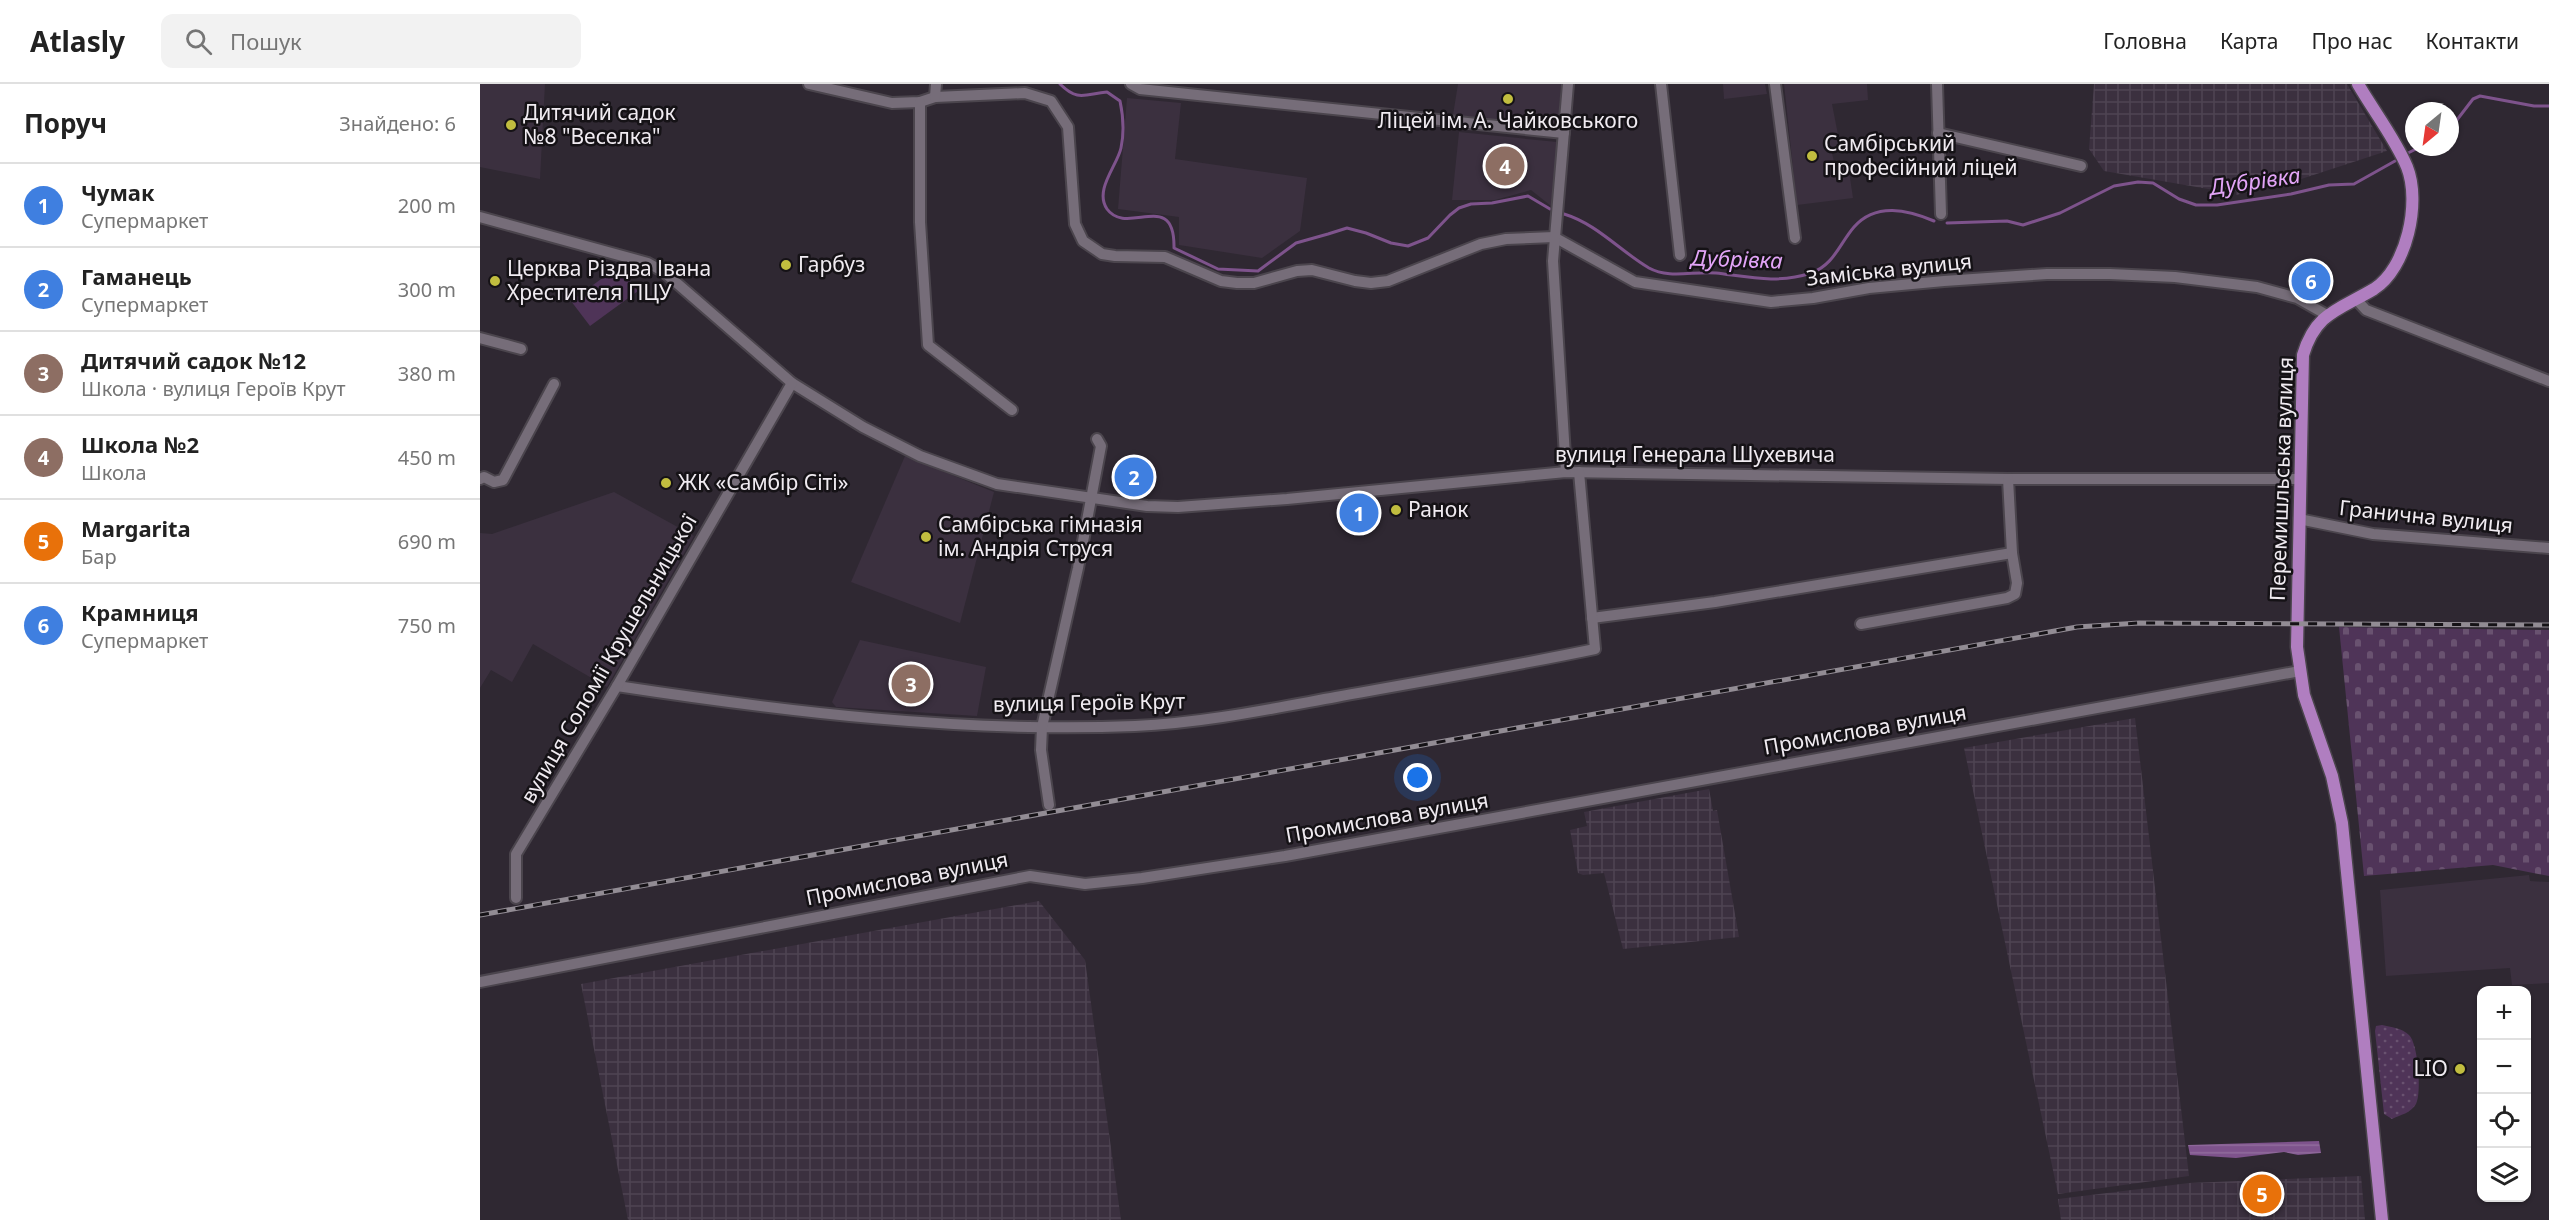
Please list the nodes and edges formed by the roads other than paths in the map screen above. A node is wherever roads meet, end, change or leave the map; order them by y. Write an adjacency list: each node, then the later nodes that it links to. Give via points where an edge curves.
1 (808, 84): 10 (street, via 892,103)
2 (936, 84): 9 (street)
3 (1131, 84): 11 (street, via 1140,89)
4 (1568, 84): 11 (street)
5 (1660, 84): 18 (street)
6 (1775, 84): 17 (street)
7 (1937, 84): 12 (street)
8 (2358, 84): 19 (main road, Перемишльська вулиця, via 2407,167 2412,201 2406,239 2396,265 2377,287)
9 (935, 98): 10 (street); 16 (street, via 1025,93 1051,101 1068,127 1075,225 1083,241 1101,254 1165,257 1221,281 1254,283 1312,270 1371,283 1394,279 1481,244)
10 (920, 102): 26 (street, via 920,222 928,345)
11 (1564, 133): 16 (street)
12 (1938, 133): 13 (street); 14 (street)
13 (2081, 166)
14 (1941, 214)
15 (480, 217): 24 (street, вулиця Генерала Шухевича, via 648,263 664,272)
16 (1554, 237): 20 (street, Заміська вулиця, via 1635,282 1771,302 1869,288 2047,274 2110,274 2257,287 2297,298); 28 (street)
17 (1795, 238)
18 (1680, 255)
19 (2356, 299): 20 (main road, Перемишльська вулиця); 23 (street, via 2366,310)
20 (2327, 315): 32 (main road, Перемишльська вулиця, via 2312,332 2303,355)
21 (480, 338): 22 (street)
22 (521, 349)
23 (2549, 381)
24 (792, 383): 33 (street, вулиця Генерала Шухевича, via 863,427 920,456 997,484); 40 (street, вулиця Соломії Крушельницької)
25 (554, 384): 30 (street, via 503,480)
26 (1012, 411)
27 (1097, 439): 33 (street, via 1101,446)
28 (1566, 472): 29 (street, вулиця Генерала Шухевича); 33 (street, вулиця Генерала Шухевича, via 1178,507)
29 (1580, 472): 31 (street, вулиця Генерала Шухевича); 37 (street)
30 (480, 479)
31 (2008, 479): 32 (street, вулиця Генерала Шухевича); 36 (street)
32 (2299, 479): 34 (main road, Перемишльська вулиця)
33 (1092, 498): 41 (street)
34 (2299, 519): 35 (street, Гранична вулиця, via 2373,534); 39 (main road, Перемишльська вулиця)
35 (2549, 548)
36 (2012, 553): 37 (street); 38 (street, via 2017,583 2011,597)
37 (1592, 618): 41 (street, вулиця Героїв Крут, via 1594,649 1488,671 1219,717 1137,726)
38 (1860, 624)
39 (2300, 671): 44 (street, Промислова вулиця, via 1274,858 1085,884 1030,876); 45 (main road, Перемишльська вулиця, via 2342,823)
40 (617, 686): 41 (street, вулиця Героїв Крут, via 829,716); 43 (street, вулиця Соломії Крушельницької, via 516,854)
41 (1042, 727): 42 (street, via 1041,750)
42 (1049, 805)
43 (516, 898)
44 (480, 982)
45 (2382, 1220)

